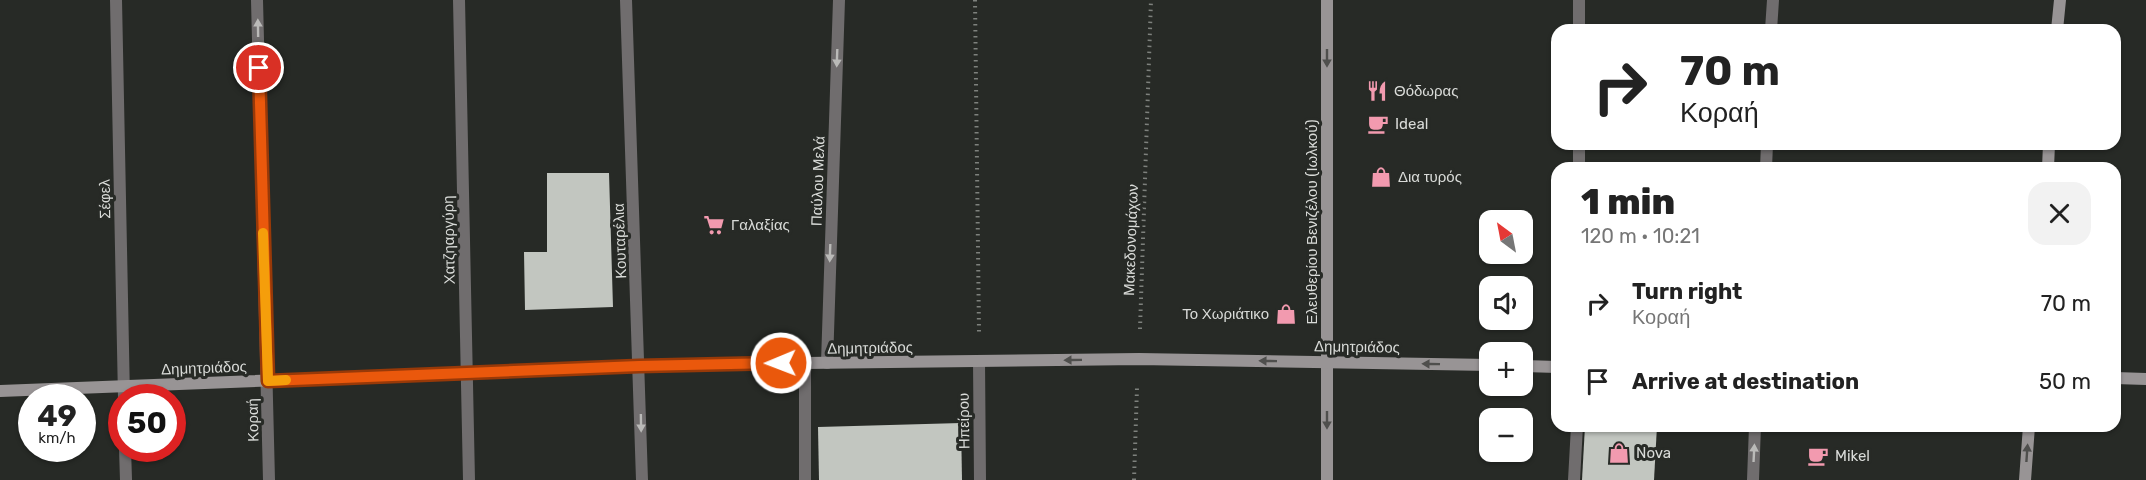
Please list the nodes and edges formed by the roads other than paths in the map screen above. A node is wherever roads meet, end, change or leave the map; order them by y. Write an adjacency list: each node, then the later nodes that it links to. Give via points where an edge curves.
1 (116, 0): 25 (street, Σέφελ)
2 (257, 0): 24 (street, Κοραή, one-way to 2)
3 (459, 0): 21 (street, Χατζηαργύρη)
4 (626, 0): 18 (street, Κουταρέλια)
5 (839, 0): 16 (street, Παύλου Μελά, one-way to 16)
6 (1327, 0): 14 (main road, Ελευθερίου Βενιζέλου (Ιωλκού), one-way to 14)
7 (1579, 0): 10 (street)
8 (1773, 0): 11 (street)
9 (2060, 0): 12 (main road)
10 (1579, 24)
11 (1771, 24)
12 (2058, 24)
13 (979, 361): 14 (main road, Δημητριάδος, one-way to 13); 16 (main road, Δημητριάδος); 38 (street, Ηπείρου)
14 (1327, 362): 17 (main road, Δημητριάδος, one-way to 14); 39 (main road, Ελευθερίου Βενιζέλου (Ιωλκού), one-way to 39)
15 (805, 363): 16 (main road, Δημητριάδος); 18 (main road, Δημητριάδος); 37 (street)
16 (827, 363)
17 (1479, 365)
18 (639, 366): 21 (main road, Δημητριάδος); 36 (street, Κουταρέλια, one-way to 36)
19 (1533, 366): 20 (main road)
20 (1551, 367)
21 (468, 372): 24 (main road, Δημητριάδος); 35 (street, Χατζηαργύρη)
22 (2121, 378): 23 (main road)
23 (2146, 379)
24 (268, 381): 26 (main road, Δημητριάδος); 34 (street, Κοραή)
25 (124, 384)
26 (186, 387)
27 (0, 391): 28 (main road, Δημητριάδος)
28 (108, 392)
29 (1577, 432): 40 (street)
30 (1755, 432): 41 (street, one-way to 30)
31 (2029, 432): 42 (main road, one-way to 31)
32 (125, 462): 33 (street)
33 (126, 480)
34 (269, 480)
35 (469, 480)
36 (642, 480)
37 (805, 480)
38 (980, 480)
39 (1327, 480)
40 (1575, 480)
41 (1753, 480)
42 (2025, 480)

